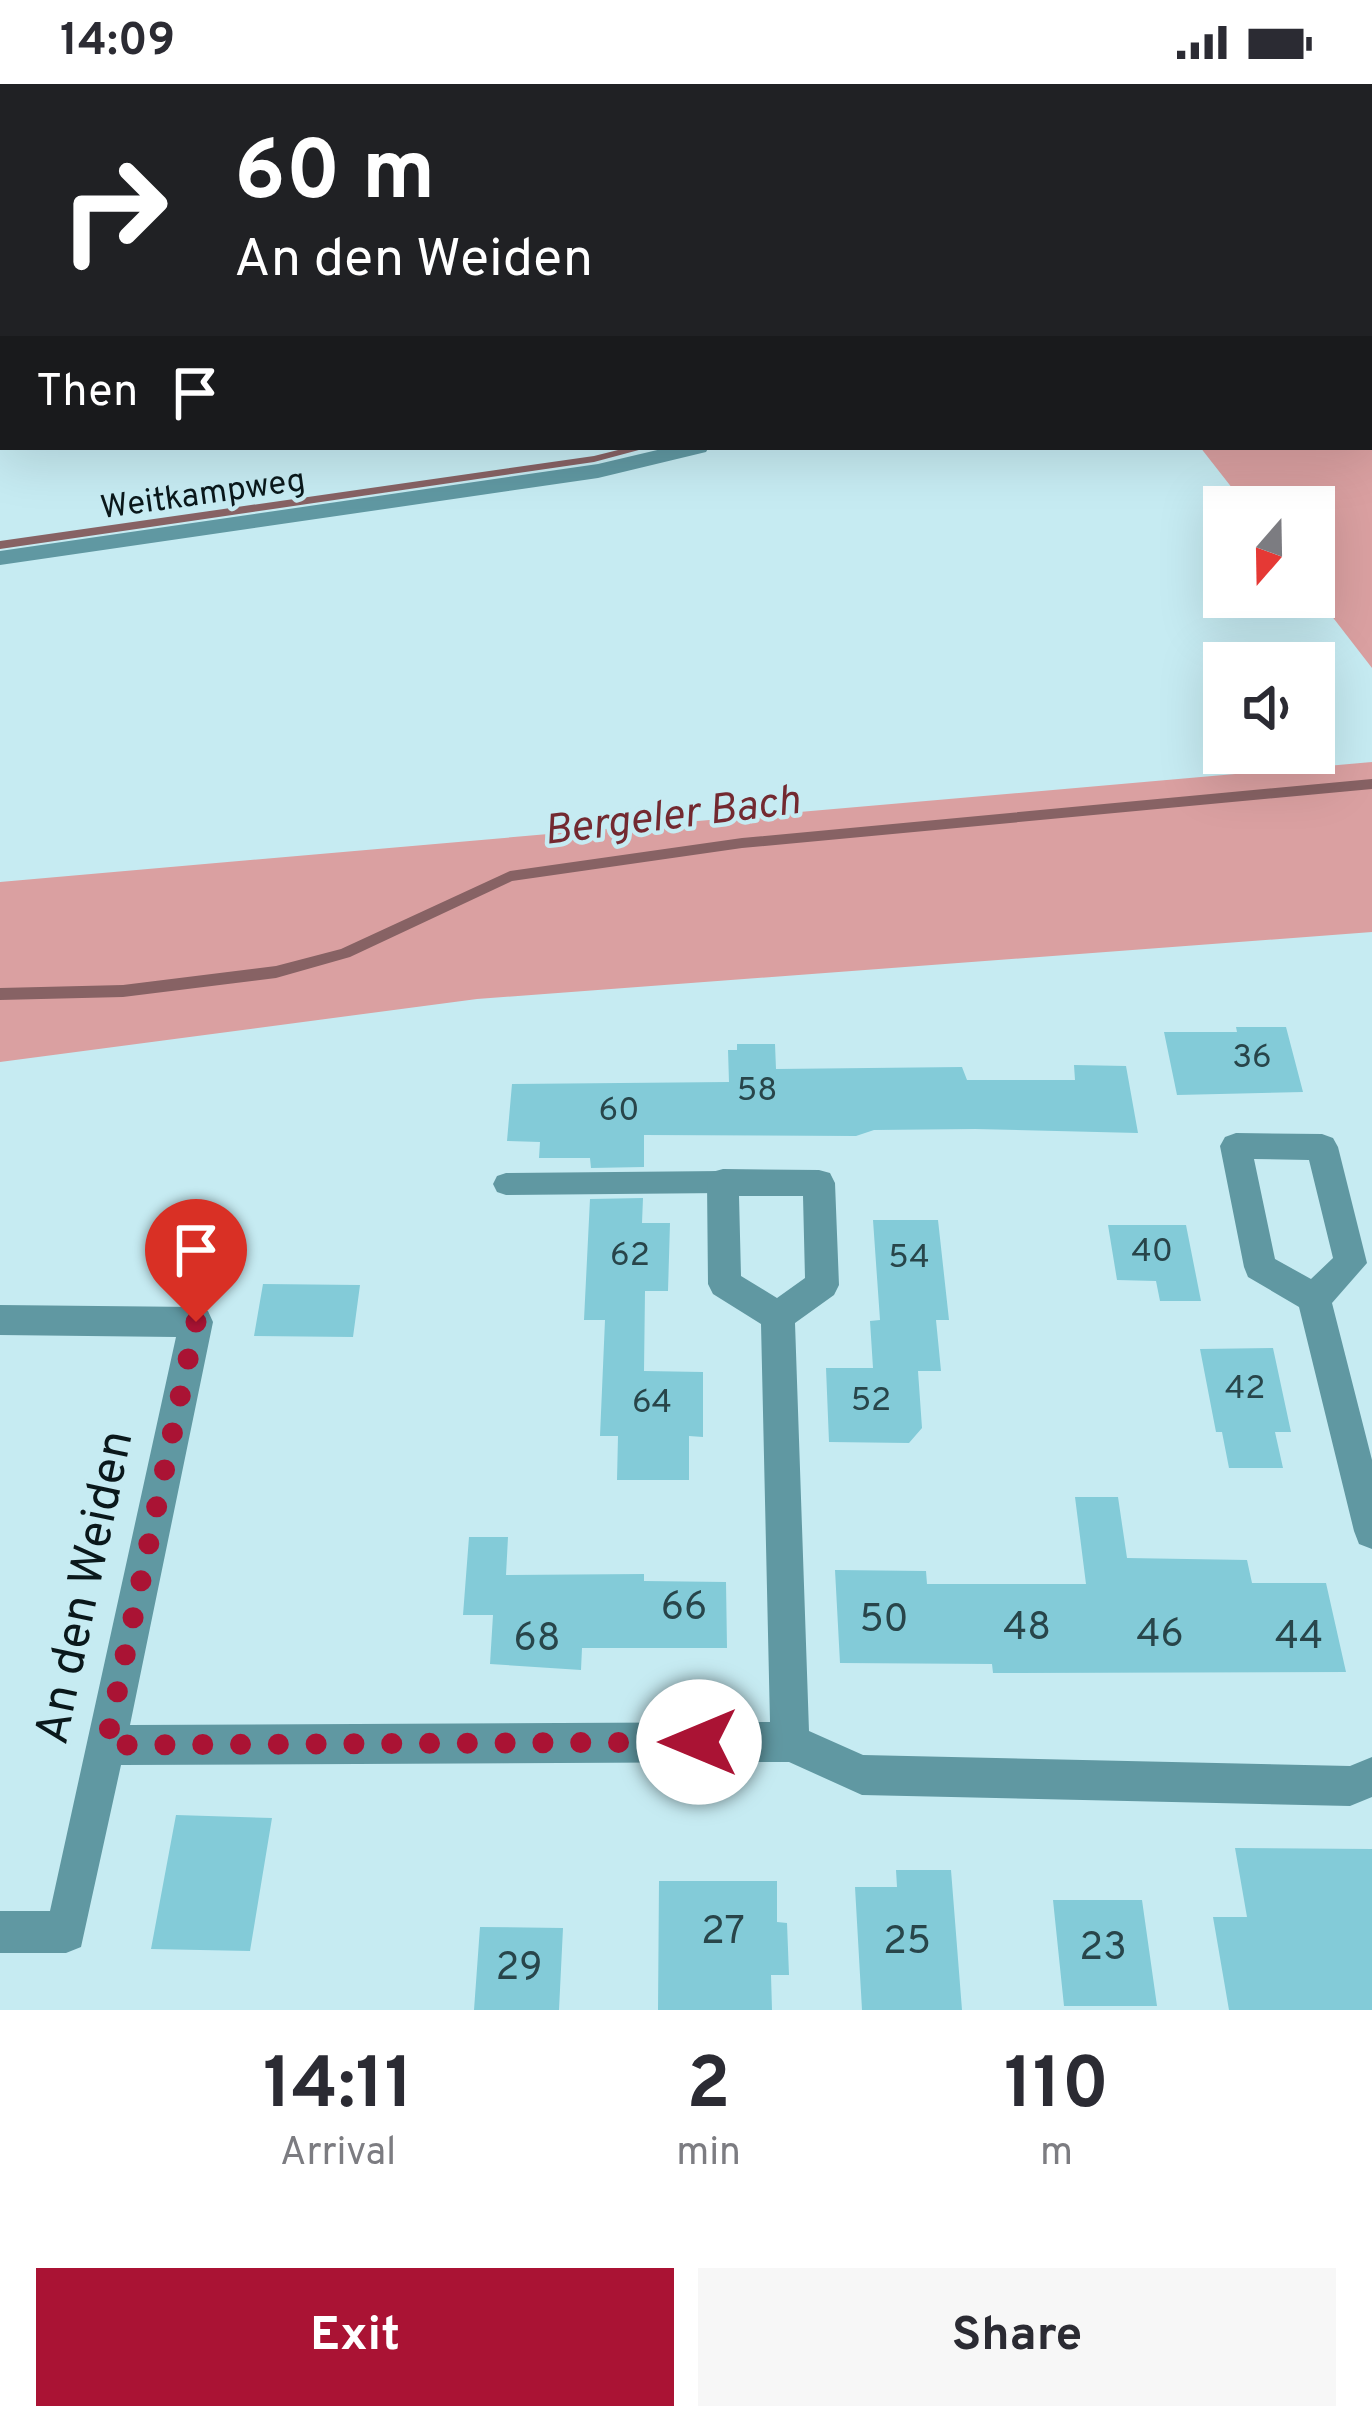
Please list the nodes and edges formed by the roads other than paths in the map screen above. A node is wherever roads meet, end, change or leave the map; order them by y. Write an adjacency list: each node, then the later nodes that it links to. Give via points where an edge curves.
1 (686, 450): 2 (street, Weitkampweg, via 598,471)
2 (0, 558)
3 (723, 1182): 4 (lane); 6 (street, via 725,1284); 6 (street, via 819,1183 823,1285)
4 (506, 1184)
5 (1314, 1298): 5 (street, via 1351,1262 1322,1148 1236,1146 1261,1267); 8 (street)
6 (778, 1316): 9 (street)
7 (0, 1319): 10 (street, An den Weiden, via 196,1322)
8 (1372, 1531)
9 (790, 1742): 10 (street); 11 (street, via 862,1775 1351,1786)
10 (106, 1745): 12 (street, An den Weiden, via 66,1932)
11 (1372, 1777)
12 (0, 1932)

